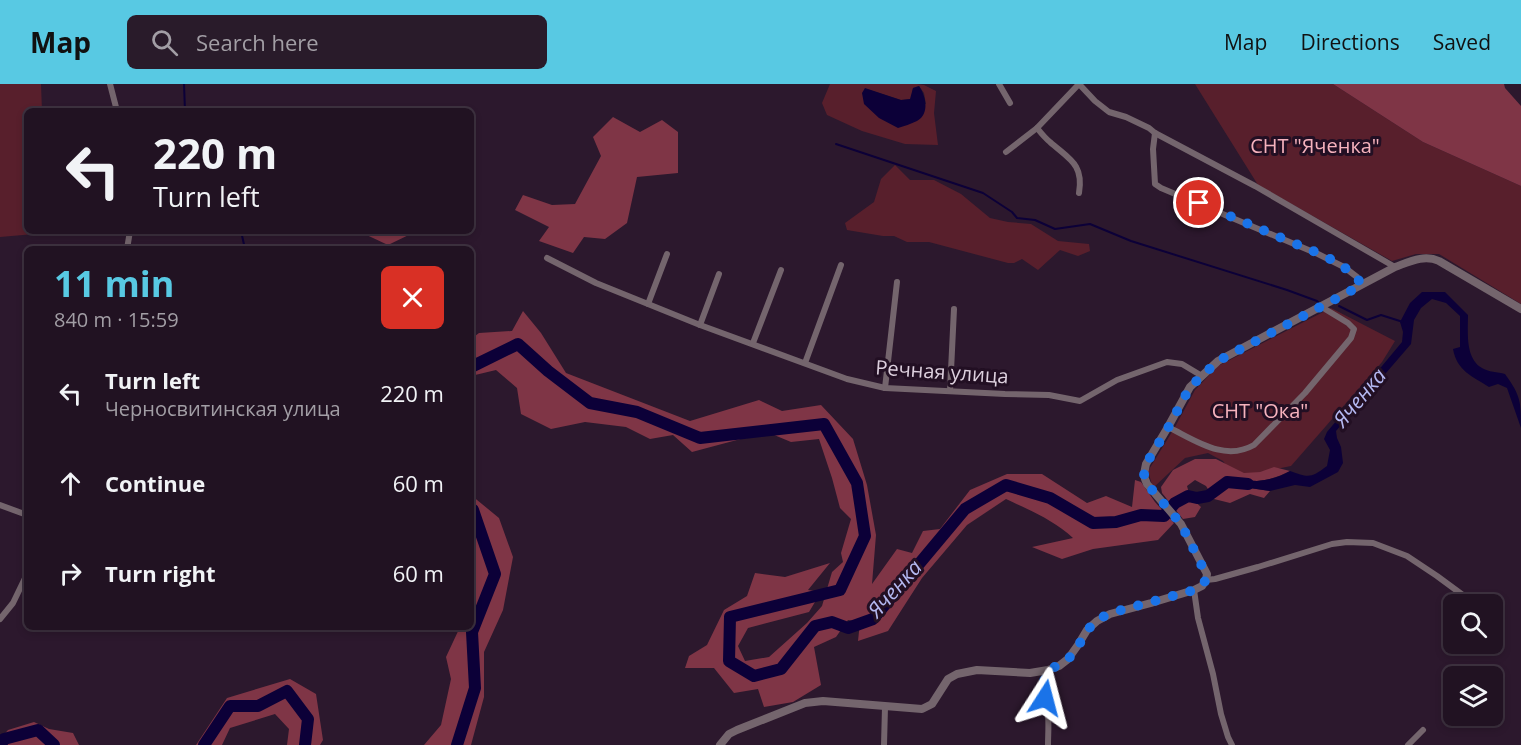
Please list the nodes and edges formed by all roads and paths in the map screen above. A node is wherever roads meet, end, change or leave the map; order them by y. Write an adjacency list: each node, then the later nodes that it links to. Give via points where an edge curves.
1 (110, 84): 5 (street)
2 (999, 84): 4 (street)
3 (1079, 84): 6 (street); 7 (street, via 1109,112)
4 (1010, 103)
5 (116, 108)
6 (1037, 128): 8 (street); 9 (street, via 1072,159 1081,180)
7 (1155, 133): 13 (street); 17 (street, via 1155,184 1318,254 1344,267)
8 (1006, 152)
9 (1079, 193)
10 (667, 254): 18 (street)
11 (547, 258): 18 (street, Речная улица)
12 (841, 265): 24 (street)
13 (1395, 267): 17 (street); 21 (street, via 1434,258)
14 (781, 270): 23 (street)
15 (719, 274): 22 (street)
16 (897, 282): 26 (street)
17 (1362, 285): 19 (street)
18 (648, 304): 22 (street, Речная улица)
19 (1320, 306): 25 (street, via 1218,361); 28 (street, via 1348,323 1353,329 1351,338 1254,445 1244,451 1216,450)
20 (954, 309): 27 (street)
21 (1521, 309)
22 (700, 324): 23 (street, Речная улица)
23 (753, 343): 24 (street, Речная улица)
24 (804, 363): 26 (street, Речная улица)
25 (1202, 376): 27 (street, Речная улица, via 1182,363 1167,362 1118,380 1080,401 1049,394); 28 (street, via 1190,387)
26 (885, 388): 27 (street, Речная улица)
27 (950, 391)
28 (1168, 428): 32 (street, via 1146,464 1145,479 1181,524)
29 (0, 504): 30 (street)
30 (24, 514)
31 (24, 580): 35 (street)
32 (1206, 580): 33 (street); 34 (street, via 1332,544 1373,543 1407,556)
33 (1194, 590): 36 (street, via 1097,621 1068,659); 42 (street, via 1221,714)
34 (1461, 594)
35 (0, 619)
36 (1048, 670): 37 (street, via 977,670 957,674 948,679 932,704 922,709); 41 (street, via 1044,681)
37 (885, 707): 39 (street, via 805,703 729,734); 40 (street)
38 (1423, 730): 43 (street)
39 (720, 745)
40 (884, 745)
41 (1048, 745)
42 (1232, 745)
43 (1408, 745)

